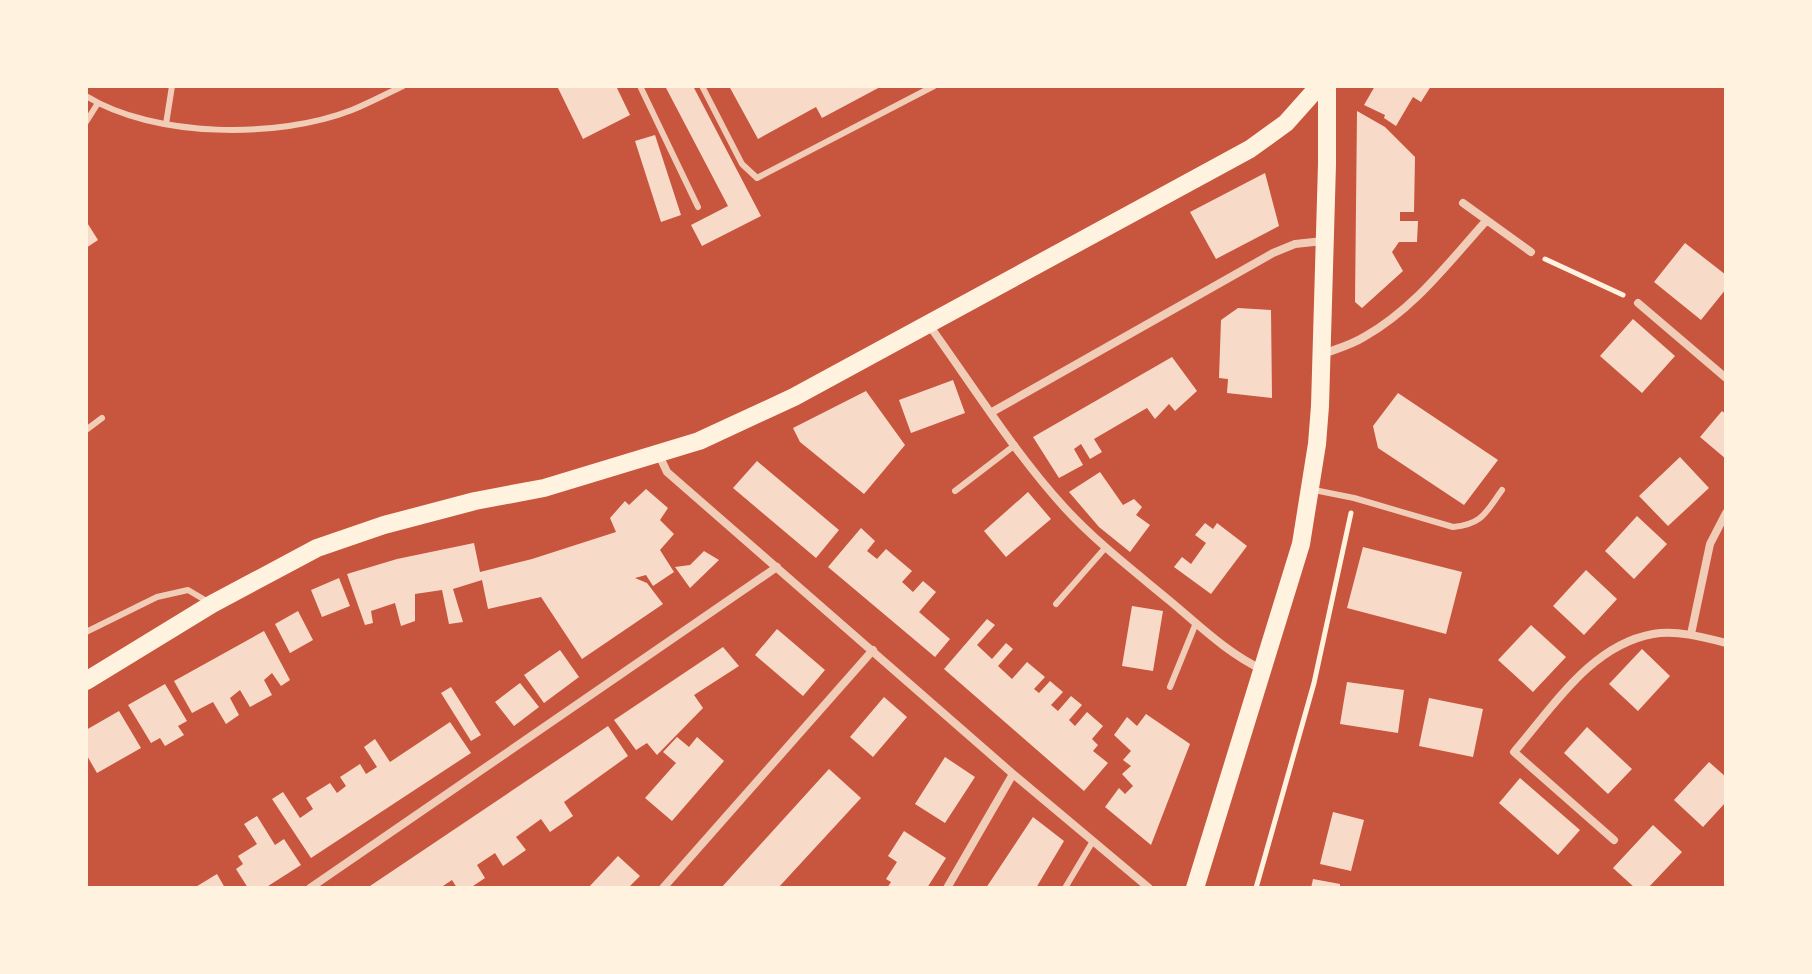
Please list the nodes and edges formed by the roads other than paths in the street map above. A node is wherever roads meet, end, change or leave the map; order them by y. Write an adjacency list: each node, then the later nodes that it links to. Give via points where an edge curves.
1 (172, 86): 11 (lane)
2 (403, 86): 11 (lane, via 350,111 288,125 225,131)
3 (640, 86): 13 (lane)
4 (702, 86): 5 (lane, via 742,164 757,178)
5 (934, 86)
6 (1319, 86): 18 (main road, via 1286,123 1258,144)
7 (1327, 86): 15 (main road)
8 (86, 96): 9 (lane)
9 (98, 103): 10 (lane); 11 (lane)
10 (86, 122)
11 (166, 124)
12 (1463, 203): 14 (street)
13 (698, 207)
14 (1486, 221): 16 (street); 19 (street, via 1396,315 1362,339)
15 (1325, 241): 19 (main road); 21 (street, via 1273,253)
16 (1531, 252)
17 (1638, 303): 20 (street)
18 (929, 325): 21 (street); 25 (main road, via 794,397)
19 (1322, 354): 26 (main road)
20 (1726, 378)
21 (992, 412): 24 (street)
22 (102, 418): 23 (lane)
23 (86, 430)
24 (1015, 444): 28 (lane); 30 (street, via 1066,509)
25 (659, 455): 31 (street, via 667,472); 32 (main road, via 384,525 317,548)
26 (1311, 489): 27 (lane, via 1453,527 1482,519); 39 (main road, via 1301,544)
27 (1502, 490)
28 (955, 491)
29 (1726, 513): 36 (street, via 1710,544)
30 (1106, 547): 33 (lane); 34 (street)
31 (777, 567): 38 (street); 45 (street)
32 (212, 604): 35 (lane, via 188,590 157,597); 40 (main road)
33 (1056, 604)
34 (1196, 623): 39 (street, via 1238,658); 41 (lane)
35 (86, 632)
36 (1691, 634): 37 (street); 43 (street, via 1654,634 1620,644 1594,661 1514,752)
37 (1726, 643)
38 (873, 650): 42 (street); 46 (street)
39 (1264, 670): 50 (main road)
40 (86, 681)
41 (1170, 687)
42 (1013, 774): 44 (street); 47 (street)
43 (1614, 840)
44 (1093, 841): 48 (lane); 49 (street)
45 (310, 888)
46 (663, 888)
47 (947, 888)
48 (1065, 888)
49 (1149, 888)
50 (1195, 888)

